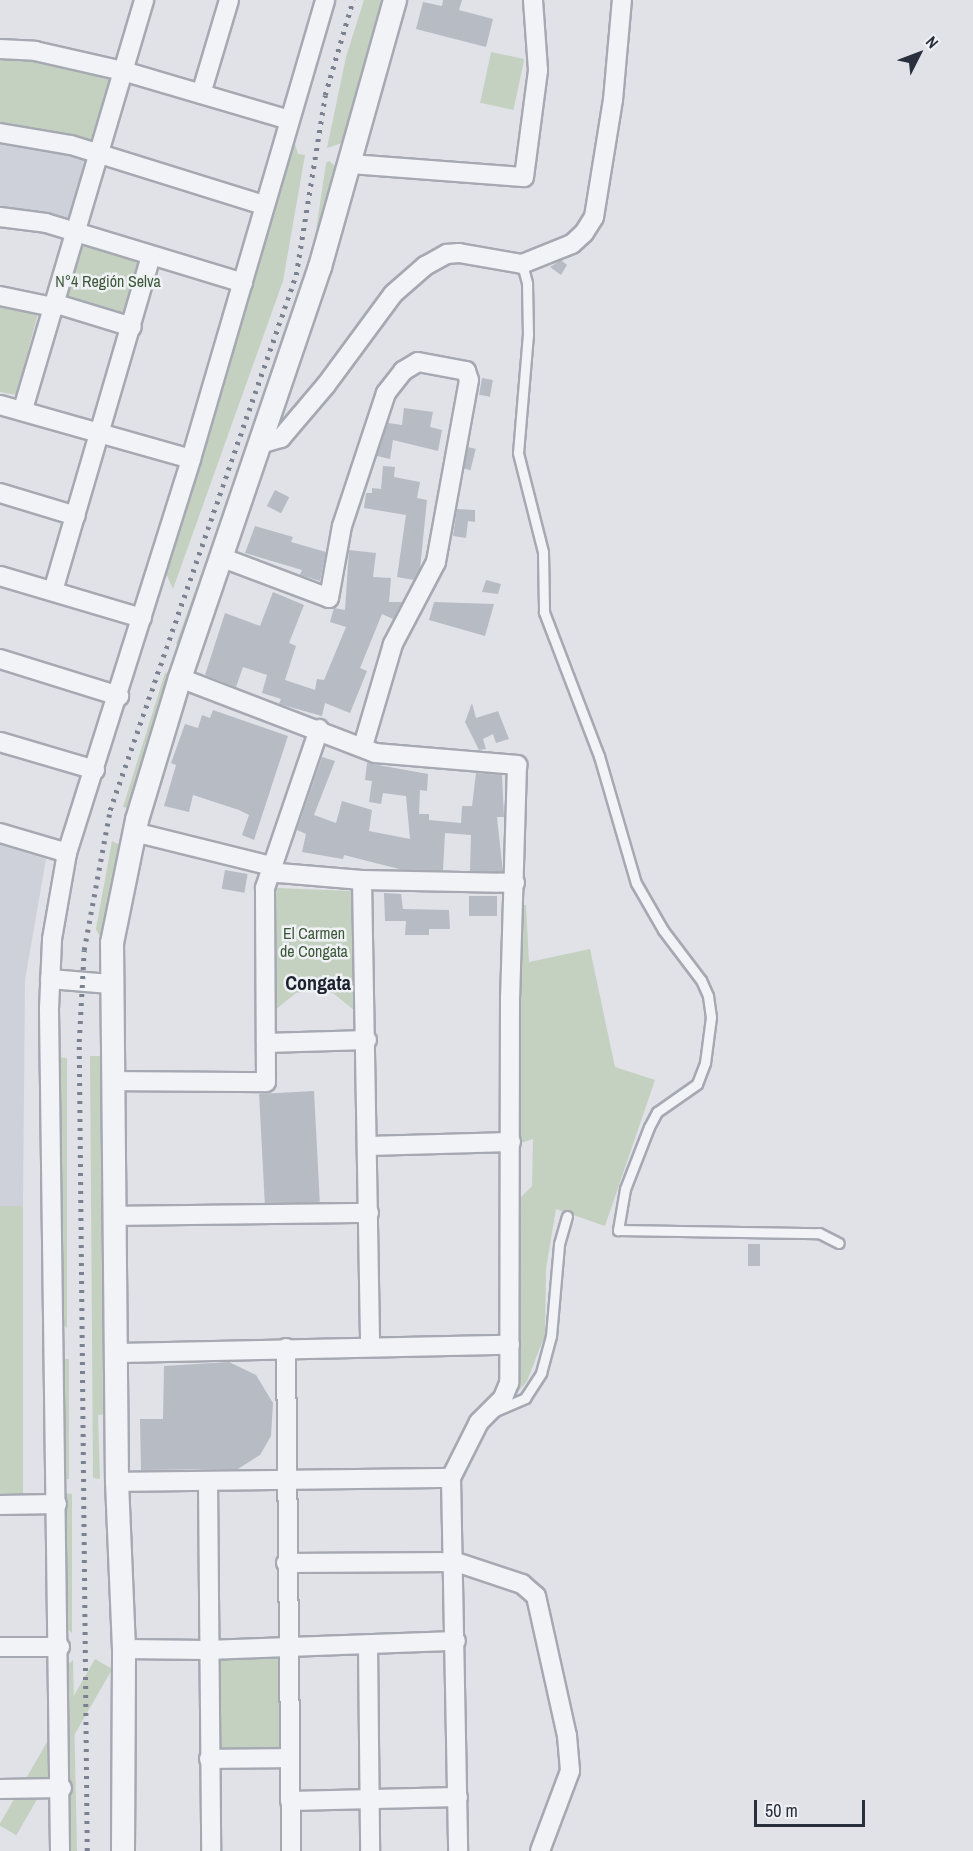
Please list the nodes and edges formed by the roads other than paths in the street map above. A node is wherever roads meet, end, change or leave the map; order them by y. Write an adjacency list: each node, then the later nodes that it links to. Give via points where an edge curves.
1 (144, 0): 8 (street)
2 (229, 0): 9 (street)
3 (325, 0): 10 (street)
4 (395, 0): 13 (street)
5 (533, 0): 13 (street, via 538,70 524,177)
6 (622, 0): 18 (street, via 613,100 594,217 572,244)
7 (0, 49): 8 (street, via 35,51)
8 (123, 70): 9 (street); 12 (street)
9 (201, 94): 10 (street)
10 (289, 120): 14 (street)
11 (0, 134): 12 (street, via 45,139)
12 (99, 153): 14 (street); 16 (street)
13 (350, 164): 26 (street)
14 (264, 205): 19 (street)
15 (0, 217): 16 (street, via 26,218)
16 (75, 233): 17 (street); 21 (street)
17 (152, 256): 19 (street); 22 (street)
18 (522, 264): 26 (street, via 489,255 447,254 410,276 280,438); 57 (lane, via 527,283 528,344 518,453 543,552 544,612 598,756 636,883 663,930 701,980 711,1017 705,1063 697,1084 657,1112 625,1189 618,1230 819,1233)
19 (243, 283): 27 (street)
20 (0, 296): 21 (street)
21 (53, 307): 22 (street, via 60,305); 24 (street)
22 (132, 327): 25 (street)
23 (0, 405): 24 (street)
24 (23, 409): 25 (street)
25 (101, 432): 27 (street); 29 (street)
26 (263, 443): 30 (street)
27 (191, 459): 33 (street)
28 (0, 493): 29 (street)
29 (76, 516): 32 (street)
30 (223, 558): 35 (street); 39 (street, via 329,598 342,526 386,393 403,371 418,362 466,371 469,380 436,562 393,644)
31 (0, 576): 32 (street)
32 (53, 591): 33 (street)
33 (142, 618): 36 (street)
34 (0, 659): 36 (street)
35 (180, 678): 37 (street); 41 (street)
36 (118, 696): 40 (street)
37 (319, 729): 39 (street); 44 (street)
38 (0, 742): 40 (street)
39 (363, 746): 46 (street, via 375,753 517,765)
40 (96, 771): 43 (street)
41 (134, 832): 44 (street); 48 (street, via 112,943)
42 (0, 833): 43 (street)
43 (67, 853): 47 (street, via 52,939)
44 (271, 866): 45 (street, via 279,873); 50 (street, via 265,892)
45 (362, 880): 46 (street); 49 (street)
46 (515, 883): 52 (street, via 510,996)
47 (50, 979): 48 (street); 67 (street)
48 (110, 984): 51 (street)
49 (367, 1040): 50 (street); 53 (street)
50 (266, 1043): 51 (street, via 266,1083)
51 (114, 1081): 55 (street)
52 (511, 1142): 53 (street); 58 (street)
53 (368, 1146): 54 (street)
54 (369, 1213): 55 (street); 59 (street)
55 (115, 1216): 61 (street)
56 (567, 1216): 62 (lane, via 559,1244 551,1336 541,1373 525,1398)
57 (839, 1243)
58 (510, 1345): 59 (street); 62 (street, via 507,1389)
59 (370, 1347): 60 (street)
60 (286, 1348): 61 (street); 64 (street)
61 (117, 1353): 66 (street)
62 (492, 1411): 63 (street, via 479,1422)
63 (451, 1478): 64 (street); 69 (street)
64 (289, 1480): 65 (street); 70 (street)
65 (208, 1481): 66 (street); 77 (street)
66 (117, 1482): 76 (street)
67 (57, 1503): 68 (street); 74 (street)
68 (0, 1505)
69 (456, 1562): 70 (street); 71 (street); 91 (street, via 522,1584 537,1596 544,1619 570,1771)
70 (286, 1563): 75 (street)
71 (456, 1641): 72 (street); 82 (street)
72 (368, 1645): 75 (street); 83 (street)
73 (0, 1647): 74 (street)
74 (60, 1647): 80 (street)
75 (286, 1647): 77 (street); 78 (street)
76 (124, 1649): 77 (street); 86 (street)
77 (207, 1650): 79 (street)
78 (289, 1758): 79 (street); 84 (street)
79 (209, 1759): 87 (street)
80 (62, 1788): 81 (street); 85 (street)
81 (0, 1789)
82 (458, 1797): 83 (street); 90 (street)
83 (369, 1799): 84 (street); 89 (street)
84 (290, 1801): 88 (street)
85 (60, 1851)
86 (123, 1851)
87 (211, 1851)
88 (291, 1851)
89 (370, 1851)
90 (458, 1851)
91 (540, 1851)

